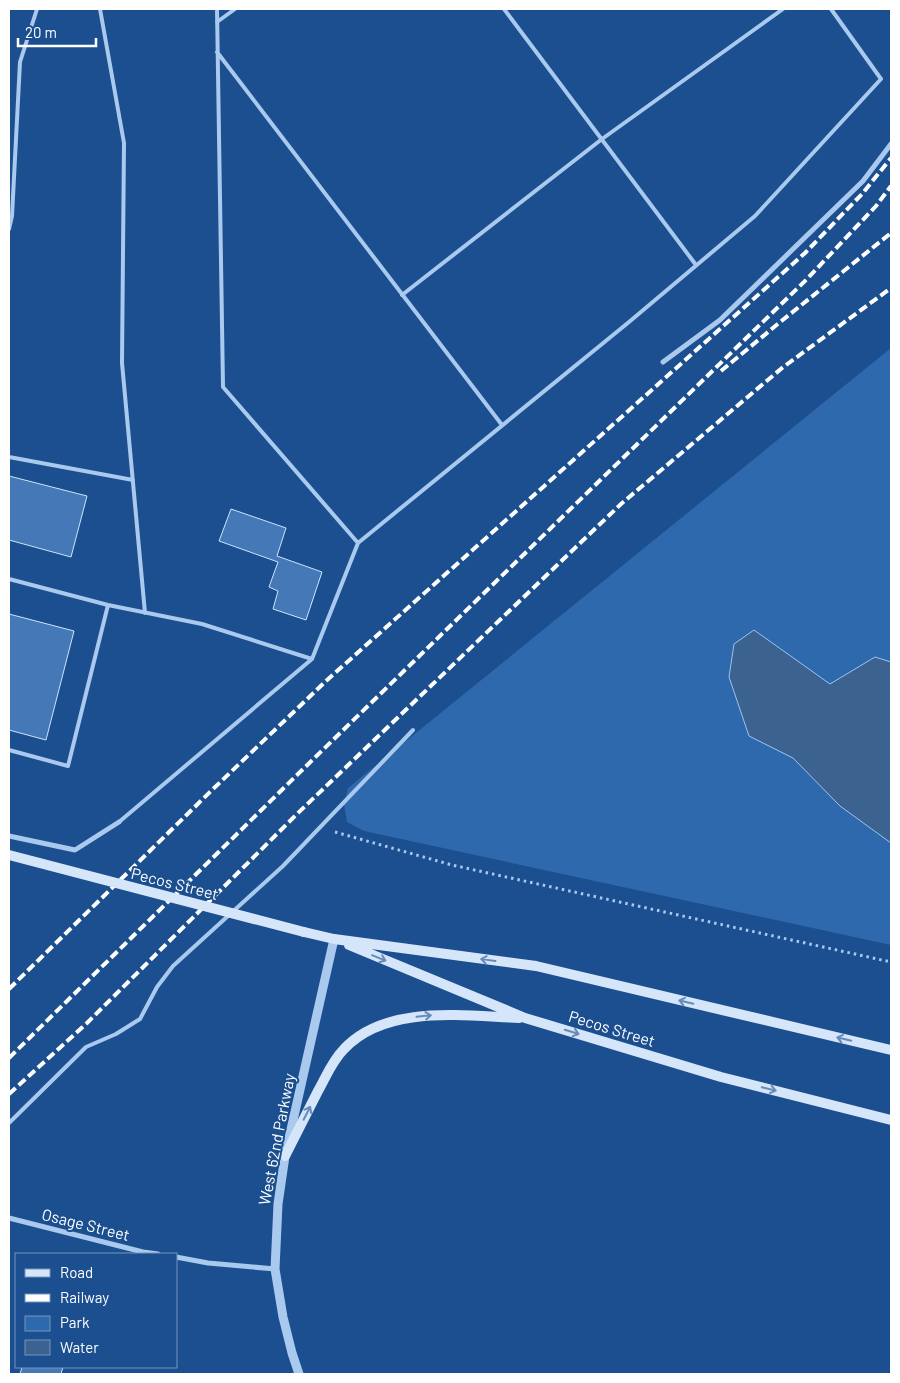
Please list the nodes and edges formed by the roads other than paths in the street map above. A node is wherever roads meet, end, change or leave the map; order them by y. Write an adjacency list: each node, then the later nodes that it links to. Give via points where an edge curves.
1 (37, 9): 12 (lane, via 20,62)
2 (100, 9): 18 (lane, via 124,142 122,363)
3 (217, 9): 8 (lane)
4 (235, 9): 8 (lane)
5 (504, 9): 10 (lane)
6 (782, 9): 10 (lane)
7 (830, 9): 13 (lane, via 881,79 755,216)
8 (217, 22): 9 (lane)
9 (217, 52): 14 (lane); 19 (lane, via 223,388)
10 (602, 139): 13 (lane); 14 (lane)
11 (891, 144): 15 (street, via 863,181 720,320)
12 (9, 229)
13 (696, 265): 16 (lane)
14 (402, 294): 16 (lane)
15 (663, 362)
16 (502, 426): 19 (lane)
17 (9, 456): 18 (lane)
18 (133, 480): 22 (lane)
19 (358, 543): 23 (lane)
20 (9, 579): 21 (lane)
21 (108, 605): 22 (lane); 25 (lane, via 68,766)
22 (145, 613): 23 (lane, via 202,624)
23 (312, 660): 26 (lane)
24 (413, 730): 33 (lane, via 283,866 173,966 140,1019 86,1047)
25 (9, 750)
26 (119, 822): 27 (street, via 75,850)
27 (9, 836)
28 (9, 856): 29 (main road, Pecos Street, bridge)
29 (334, 939): 30 (main road, Pecos Street, one-way to 30); 31 (main road, Pecos Street, one-way to 29, via 536,966); 34 (street, West 62nd Parkway)
30 (525, 1018): 32 (main road, Pecos Street, one-way to 32, via 721,1077); 34 (main road, one-way to 30, via 332,1065 360,1035 380,1025 436,1015)
31 (891, 1050)
32 (891, 1120)
33 (9, 1123)
34 (285, 1156): 38 (street, West 62nd Parkway, via 278,1204)
35 (9, 1218): 36 (street, Osage Street)
36 (150, 1253)
37 (178, 1258): 38 (street)
38 (275, 1269): 39 (street, West 62nd Parkway, via 283,1317)
39 (299, 1374)

